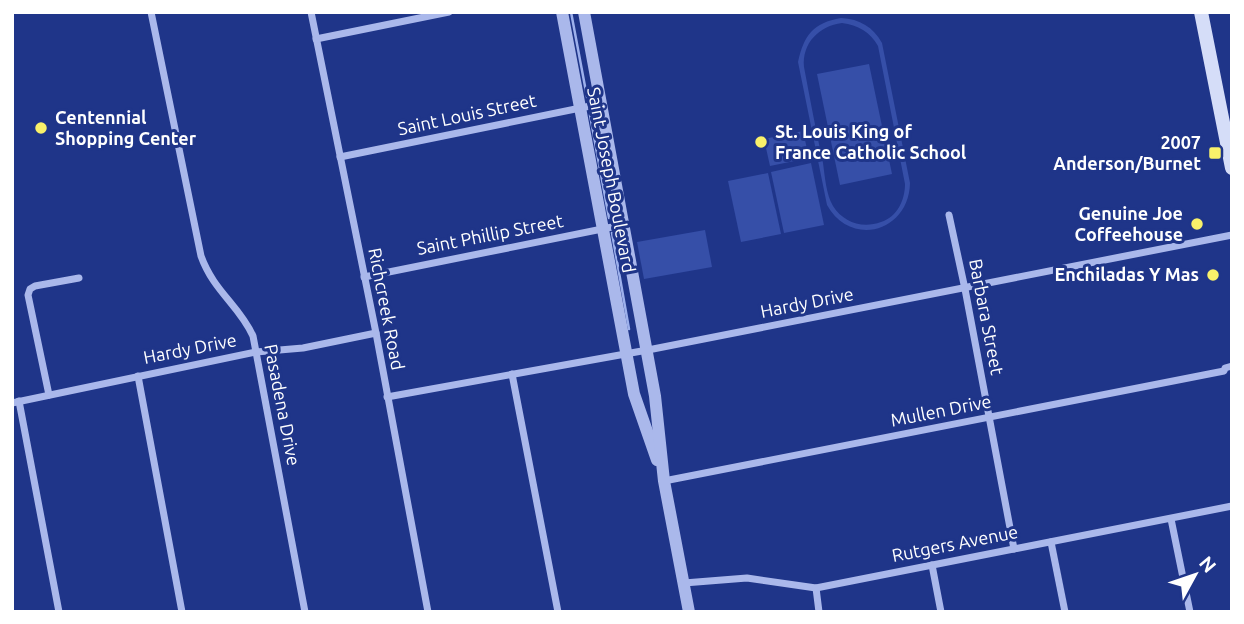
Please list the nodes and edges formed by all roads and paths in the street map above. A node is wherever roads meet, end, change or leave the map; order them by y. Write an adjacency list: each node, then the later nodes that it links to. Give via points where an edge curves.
1 (152, 12): 21 (street, Pasadena Drive, via 201,256 207,274 249,327)
2 (312, 12): 7 (street, Richcreek Road)
3 (449, 12): 7 (street)
4 (562, 12): 9 (street, Saint Joseph Boulevard)
5 (584, 12): 8 (street, Saint Joseph Boulevard)
6 (1201, 12): 11 (main road)
7 (316, 40): 10 (street, Richcreek Road)
8 (600, 104): 9 (street, Saint Louis Street); 13 (street, Saint Joseph Boulevard)
9 (579, 108): 10 (street, Saint Louis Street); 14 (street, Saint Joseph Boulevard)
10 (340, 158): 16 (street, Richcreek Road)
11 (1232, 168)
12 (949, 215): 18 (street, Barbara Street)
13 (622, 225): 14 (street, Saint Phillip Street); 20 (street, Saint Joseph Boulevard)
14 (602, 228): 16 (street, Saint Phillip Street); 22 (street, Saint Joseph Boulevard)
15 (1232, 235): 18 (street, Hardy Drive)
16 (364, 277): 19 (street, Richcreek Road)
17 (79, 278): 27 (street, via 35,286 28,295)
18 (965, 289): 20 (street, Hardy Drive); 30 (street, Barbara Street)
19 (376, 332): 21 (street, Hardy Drive, via 303,348); 28 (street, Richcreek Road)
20 (645, 351): 22 (street, Hardy Drive); 31 (street, Saint Joseph Boulevard)
21 (257, 352): 26 (street, Hardy Drive); 41 (street, Pasadena Drive)
22 (625, 354): 25 (street, Hardy Drive); 31 (street, Saint Joseph Boulevard)
23 (1232, 366): 24 (street, Mullen Drive, via 1225,368)
24 (1228, 372): 30 (street, Mullen Drive)
25 (512, 374): 28 (street, Hardy Drive); 43 (street)
26 (138, 376): 27 (street, Hardy Drive); 40 (street)
27 (49, 395): 29 (street, Hardy Drive)
28 (387, 397): 42 (street, Richcreek Road)
29 (16, 402): 39 (street)
30 (988, 419): 31 (street, Mullen Drive); 35 (street, Barbara Street)
31 (664, 481): 37 (street)
32 (1232, 506): 33 (street, Rutgers Avenue)
33 (1171, 519): 34 (street, Rutgers Avenue); 48 (street)
34 (1051, 542): 35 (street, Rutgers Avenue); 47 (street)
35 (1014, 549): 36 (street, Rutgers Avenue)
36 (932, 565): 38 (street, Rutgers Avenue); 46 (street)
37 (684, 583): 38 (street, Rutgers Avenue, via 747,578); 44 (street)
38 (816, 589): 45 (street)
39 (59, 612)
40 (182, 612)
41 (305, 612)
42 (428, 612)
43 (558, 612)
44 (689, 612)
45 (819, 612)
46 (941, 612)
47 (1065, 612)
48 (1189, 612)

